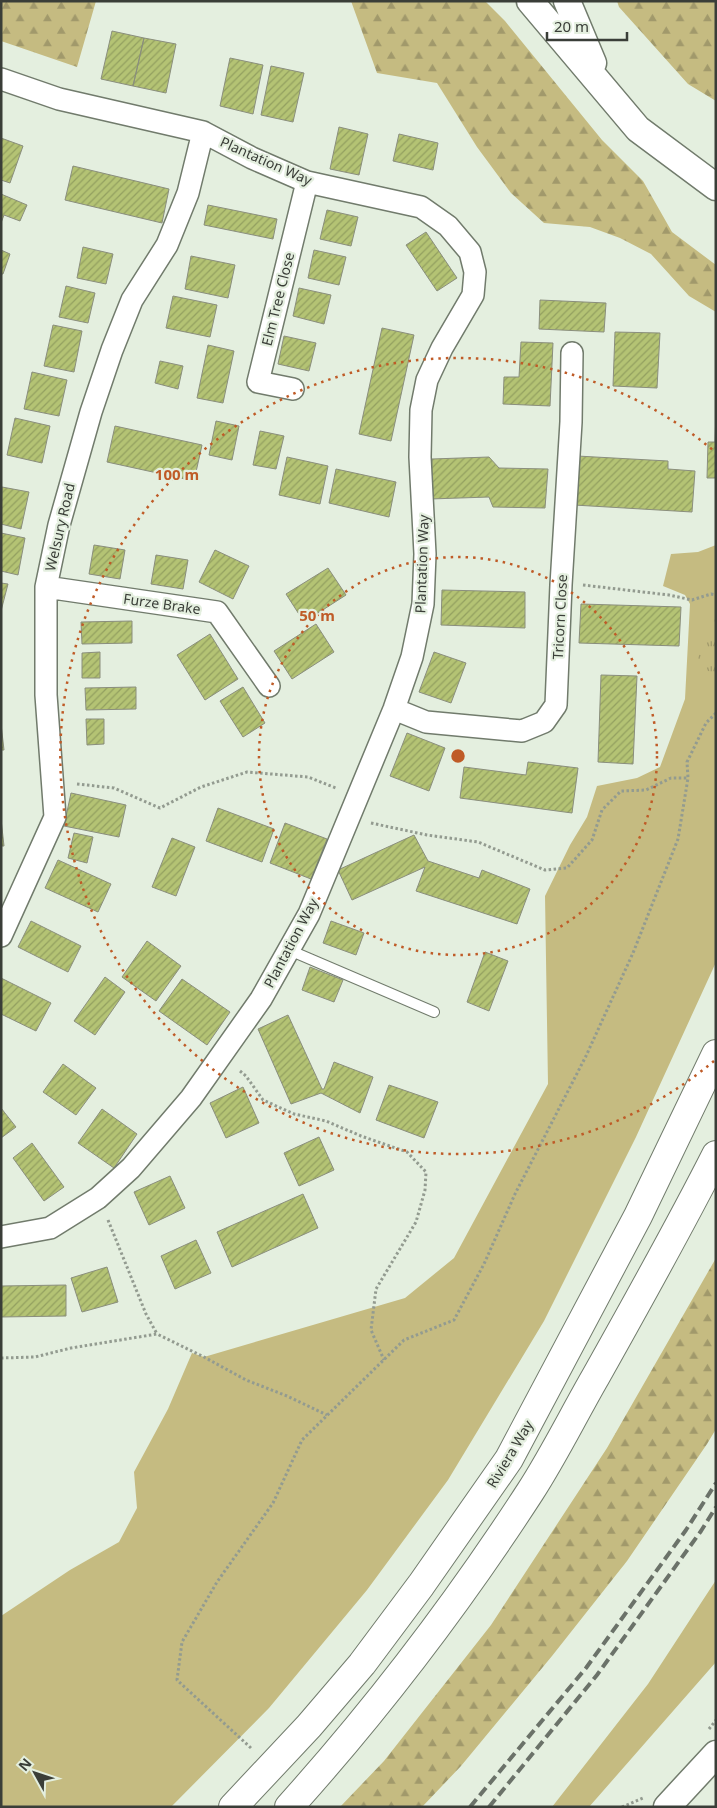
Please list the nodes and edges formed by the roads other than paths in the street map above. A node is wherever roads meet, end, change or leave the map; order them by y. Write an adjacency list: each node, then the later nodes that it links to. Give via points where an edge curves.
1 (530, 1): 4 (street)
2 (567, 1): 4 (street)
3 (1, 78): 5 (street, Plantation Way, via 59,99)
4 (602, 84): 7 (street, via 638,129)
5 (203, 132): 6 (street, Plantation Way); 10 (street, Welsury Road, via 188,193 167,245 132,300 100,386 61,516)
6 (307, 182): 9 (street, Elm Tree Close, via 258,382); 12 (street, Plantation Way, via 421,207 448,226 470,252 476,272 473,295 427,380 421,410 425,554 423,604 412,657)
7 (716, 187)
8 (572, 353): 12 (street, Tricorn Close, via 556,705 544,722 522,731 426,722)
9 (294, 389)
10 (46, 587): 11 (street, Furze Brake, via 217,612); 13 (street, Welsury Road, via 46,695 55,816)
11 (269, 686)
12 (394, 709): 14 (street, Plantation Way, via 309,914)
13 (1, 936)
14 (289, 950): 15 (lane); 18 (street, Plantation Way, via 261,999 191,1098 131,1168 98,1198 50,1228)
15 (434, 1012)
16 (716, 1054): 20 (main road, Riviera Way, via 638,1216 509,1459 362,1664)
17 (716, 1155): 21 (main road, via 531,1490 460,1595 400,1675)
18 (1, 1237)
19 (716, 1754): 22 (street)
20 (233, 1807)
21 (290, 1807)
22 (667, 1807)

